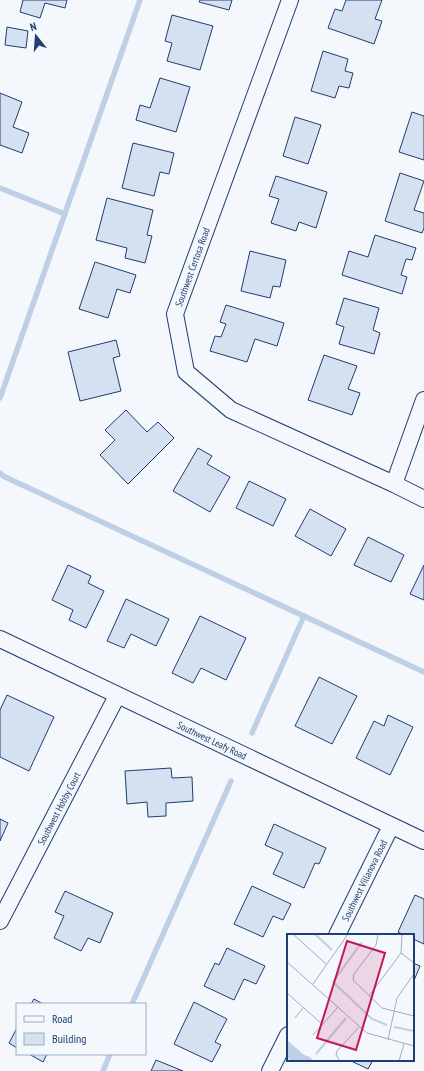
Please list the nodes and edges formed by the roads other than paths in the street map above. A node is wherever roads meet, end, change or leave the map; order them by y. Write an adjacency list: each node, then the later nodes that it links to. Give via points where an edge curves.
1 (290, 0): 3 (street, Southwest Certosa Road, via 176,314 186,372 231,410)
2 (424, 400): 3 (street)
3 (394, 484): 4 (street, Southwest Certosa Road)
4 (424, 499)
5 (0, 639): 6 (street, Southwest Leafy Road)
6 (117, 696): 7 (street, Southwest Leafy Road); 9 (street, Southwest Hobby Court)
7 (391, 826): 8 (street, Southwest Leafy Road); 10 (street, Southwest Villanova Road)
8 (424, 841)
9 (1, 916)
10 (338, 934)
11 (287, 1037): 12 (street)
12 (270, 1071)

